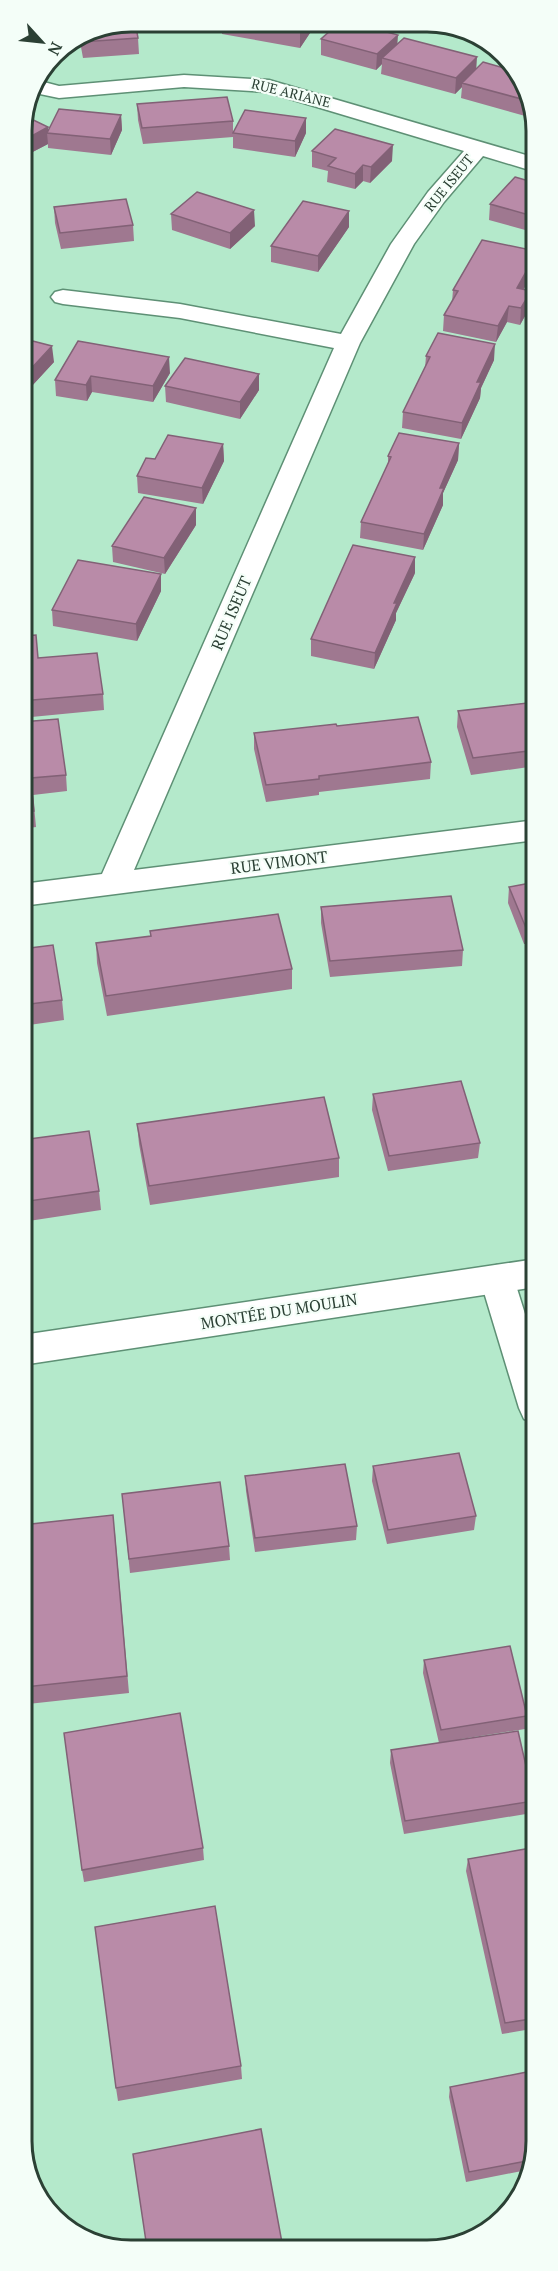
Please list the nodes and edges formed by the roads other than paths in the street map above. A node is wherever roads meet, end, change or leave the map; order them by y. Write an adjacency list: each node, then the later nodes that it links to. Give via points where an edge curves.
1 (42, 88): 2 (street, RUE ARIANE, via 59,92 184,81 269,86)
2 (478, 148): 3 (street, RUE ARIANE); 5 (street, RUE ISEUT, via 403,244)
3 (526, 162)
4 (63, 297): 5 (street, via 180,311)
5 (348, 343): 7 (street, RUE ISEUT)
6 (526, 831): 7 (street, RUE VIMONT)
7 (114, 882): 8 (street, RUE VIMONT)
8 (32, 893)
9 (526, 1275): 10 (street, MONTÉE DU MOULIN)
10 (497, 1279): 11 (street, MONTÉE DU MOULIN); 12 (street)
11 (32, 1349)
12 (526, 1373)

